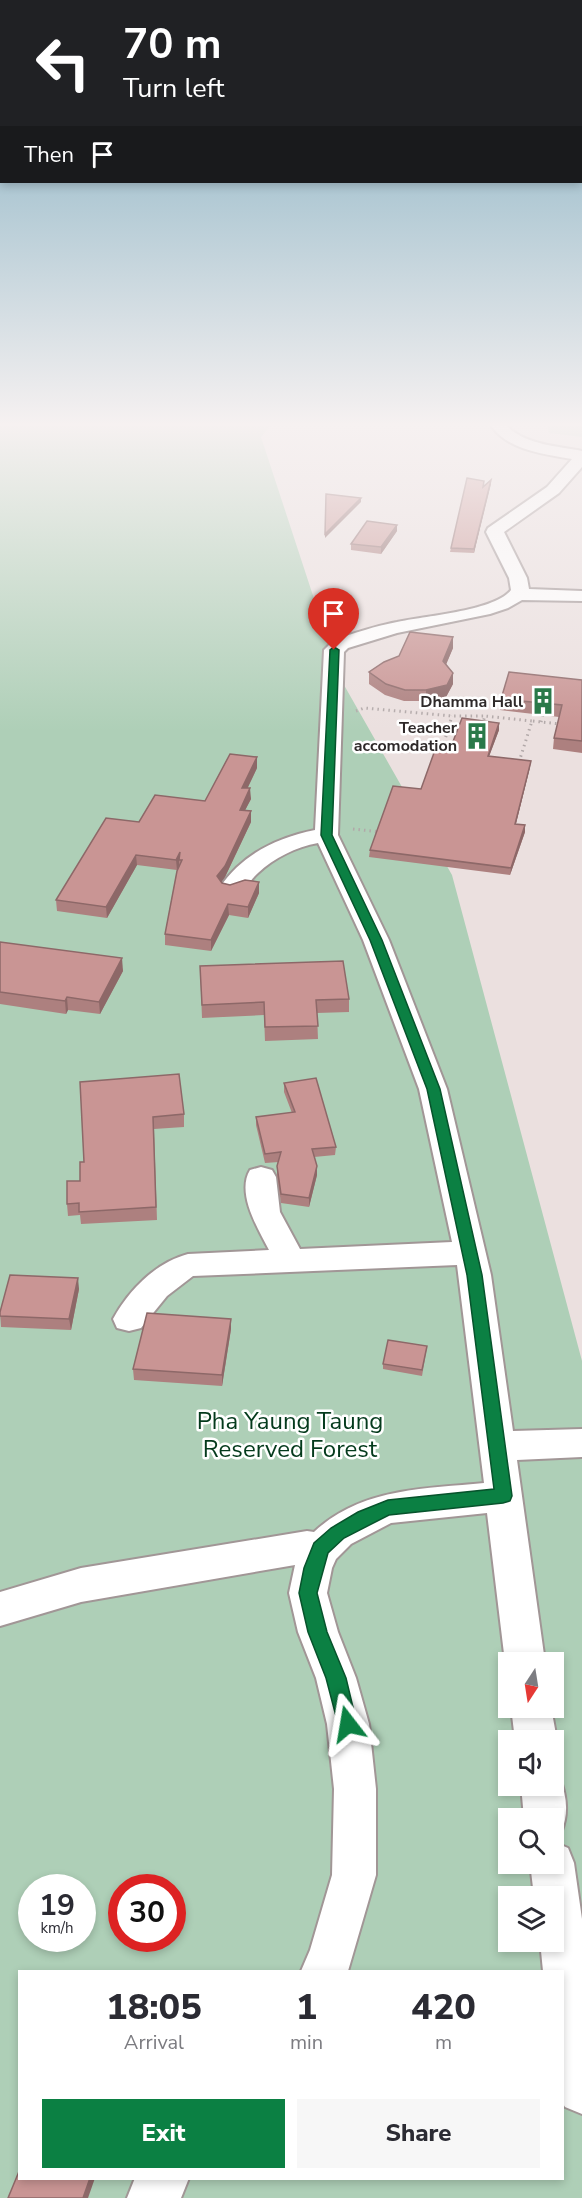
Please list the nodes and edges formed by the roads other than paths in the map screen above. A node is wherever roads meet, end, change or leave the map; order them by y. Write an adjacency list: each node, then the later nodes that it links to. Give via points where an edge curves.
1 (498, 527): 2 (street, via 495,532 518,578)
2 (519, 594): 3 (street); 4 (street, via 472,615 396,628 341,644 334,650)
3 (582, 596)
4 (326, 835): 5 (street, via 300,839 276,849); 7 (street, via 376,940 433,1089)
5 (232, 887)
6 (261, 1177): 8 (street, via 265,1212)
7 (470, 1254): 8 (street); 11 (street)
8 (291, 1261): 9 (street, via 188,1265 157,1283)
9 (129, 1319)
10 (582, 1443): 11 (street)
11 (497, 1446): 12 (street)
12 (503, 1496): 13 (street, via 388,1508 338,1533); 15 (street)
13 (321, 1548): 14 (street, via 307,1546 81,1585); 17 (street, via 308,1593 348,1724 355,1790 354,1875)
14 (0, 1609)
15 (524, 1652)
16 (553, 1874): 18 (street)
17 (324, 1970)
18 (582, 2090)
19 (163, 2180): 20 (street)
20 (152, 2198)

